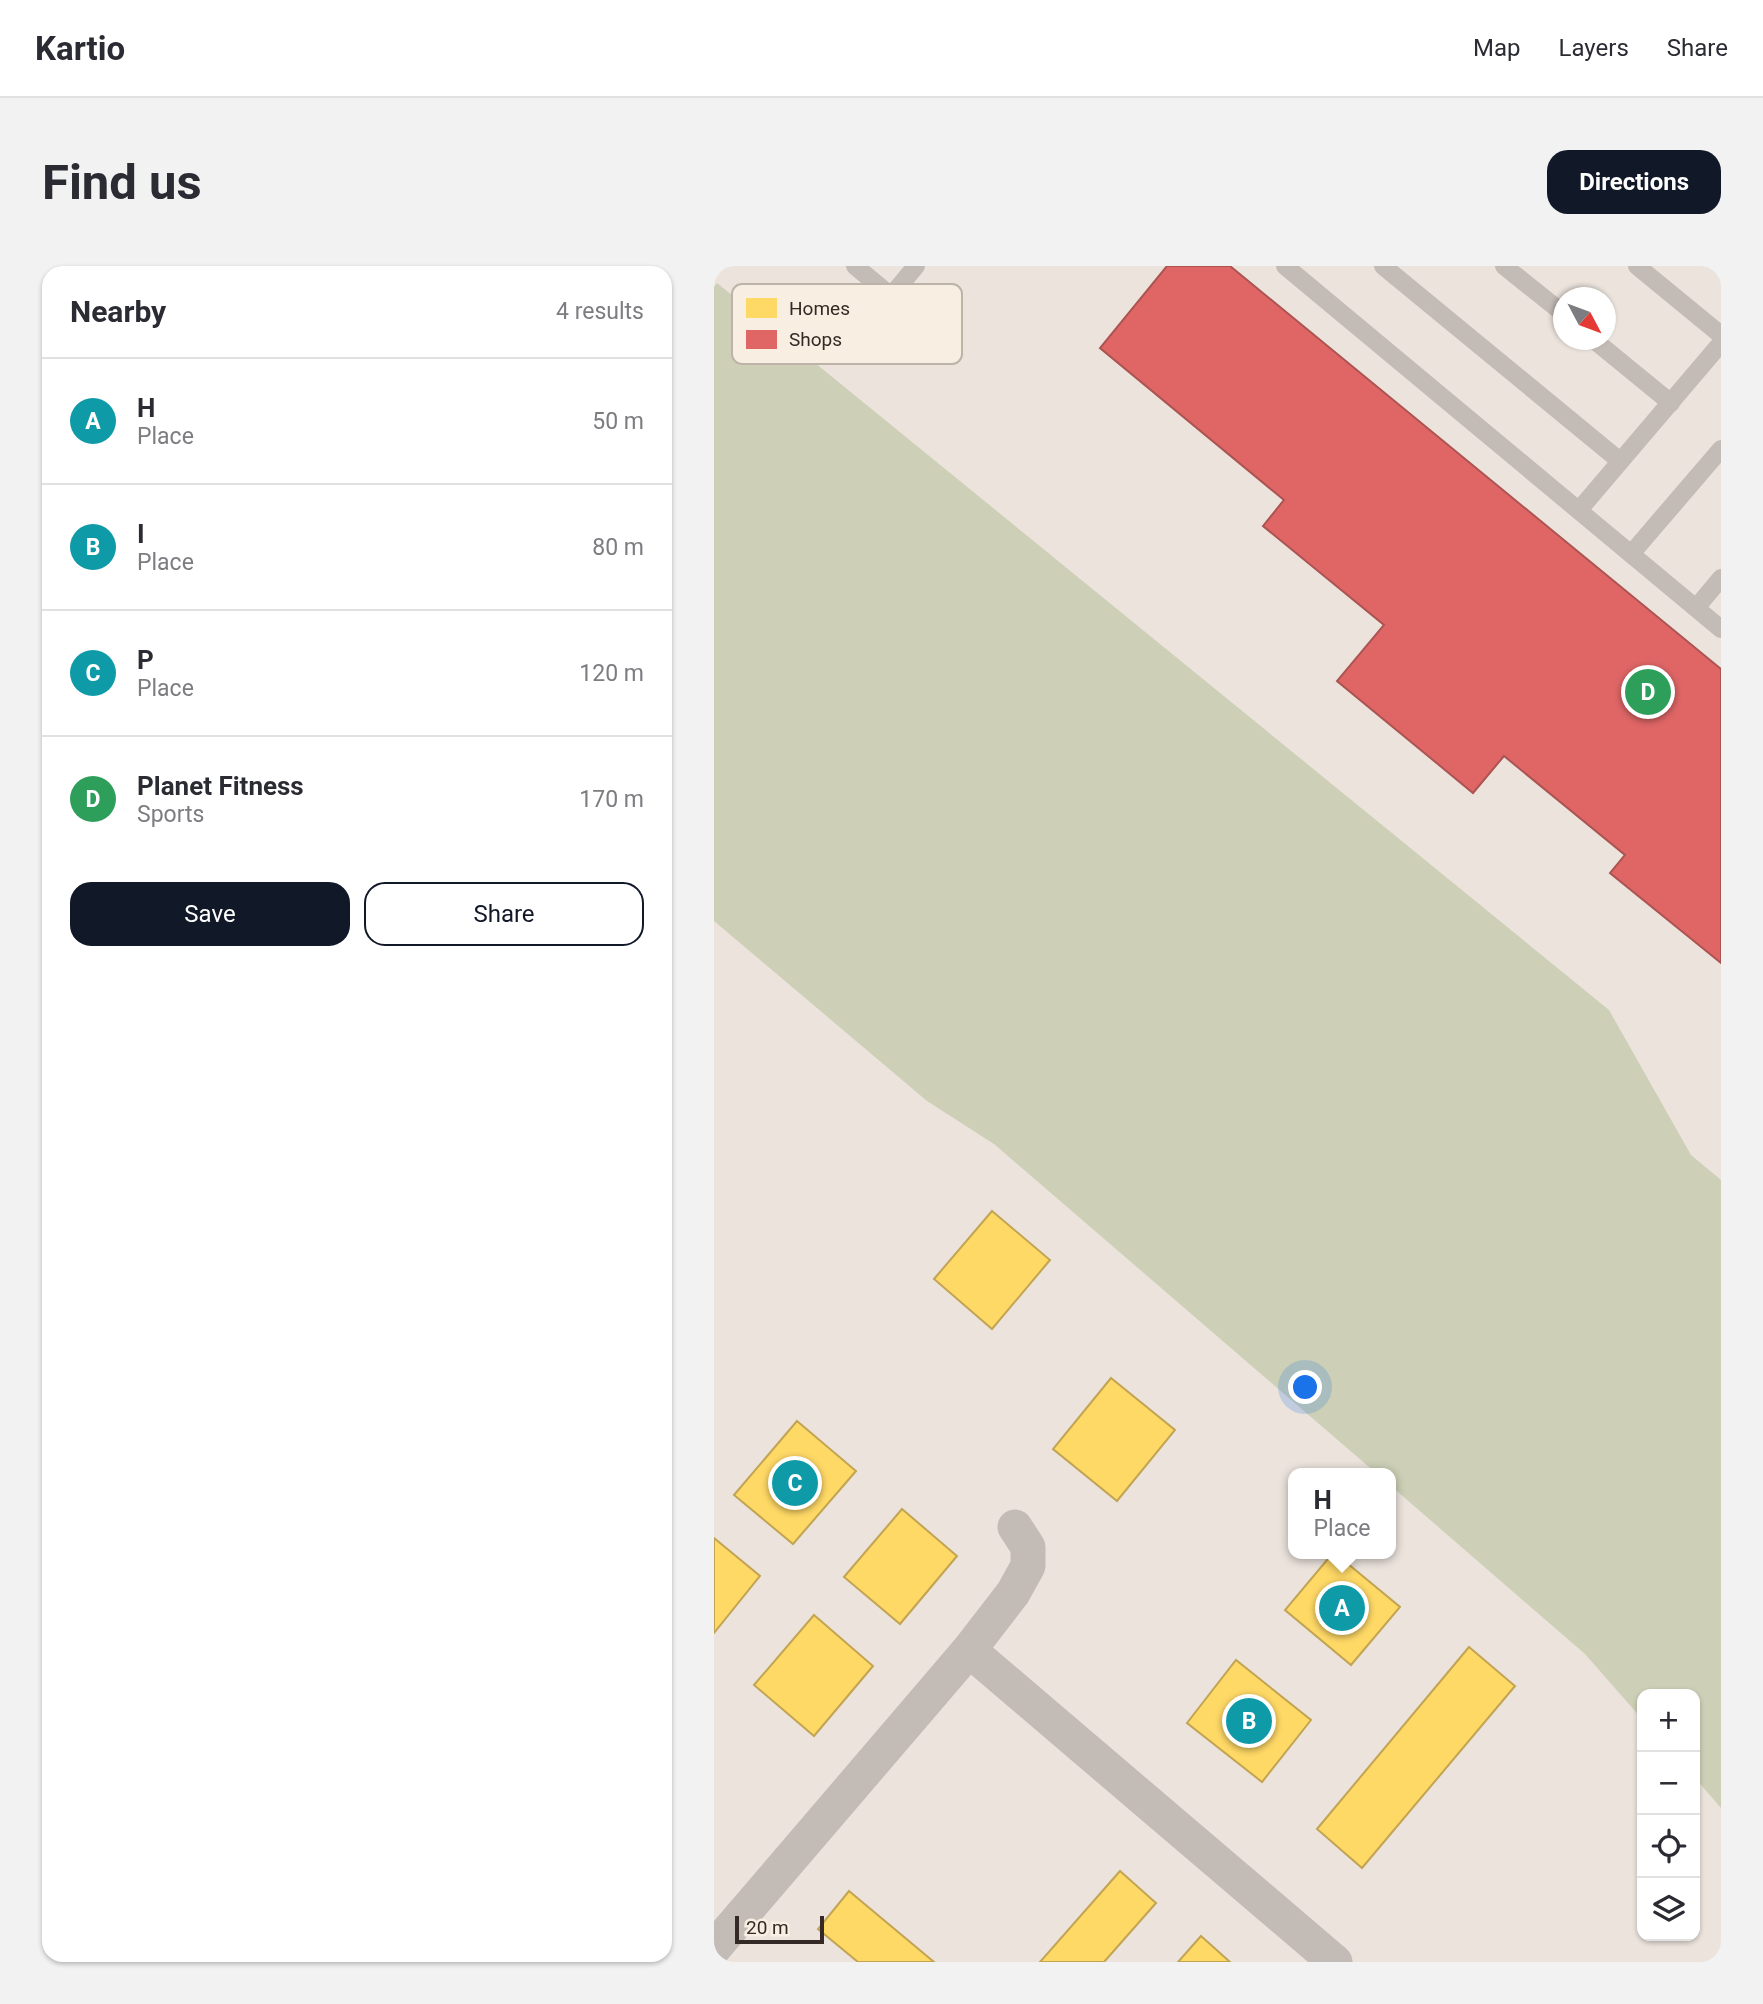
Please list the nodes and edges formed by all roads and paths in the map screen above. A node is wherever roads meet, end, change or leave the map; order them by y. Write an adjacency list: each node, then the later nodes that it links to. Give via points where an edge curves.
1 (855, 266): 7 (lane)
2 (916, 266): 8 (lane)
3 (1285, 266): 16 (lane)
4 (1383, 266): 15 (lane)
5 (1504, 266): 9 (lane)
6 (1637, 266): 10 (lane)
7 (877, 284)
8 (901, 284)
9 (1553, 306)
10 (1721, 335)
11 (1721, 343): 13 (lane)
12 (1606, 350): 13 (lane)
13 (1671, 402): 15 (lane)
14 (1721, 449): 17 (lane)
15 (1620, 461): 16 (lane)
16 (1579, 510): 17 (lane)
17 (1631, 554): 19 (lane)
18 (1721, 578): 19 (lane)
19 (1696, 608): 20 (lane)
20 (1721, 629)
21 (1015, 1527): 22 (street, via 1028,1547 1028,1566)
22 (968, 1650): 23 (street); 24 (street)
23 (714, 1948)
24 (1335, 1962)

